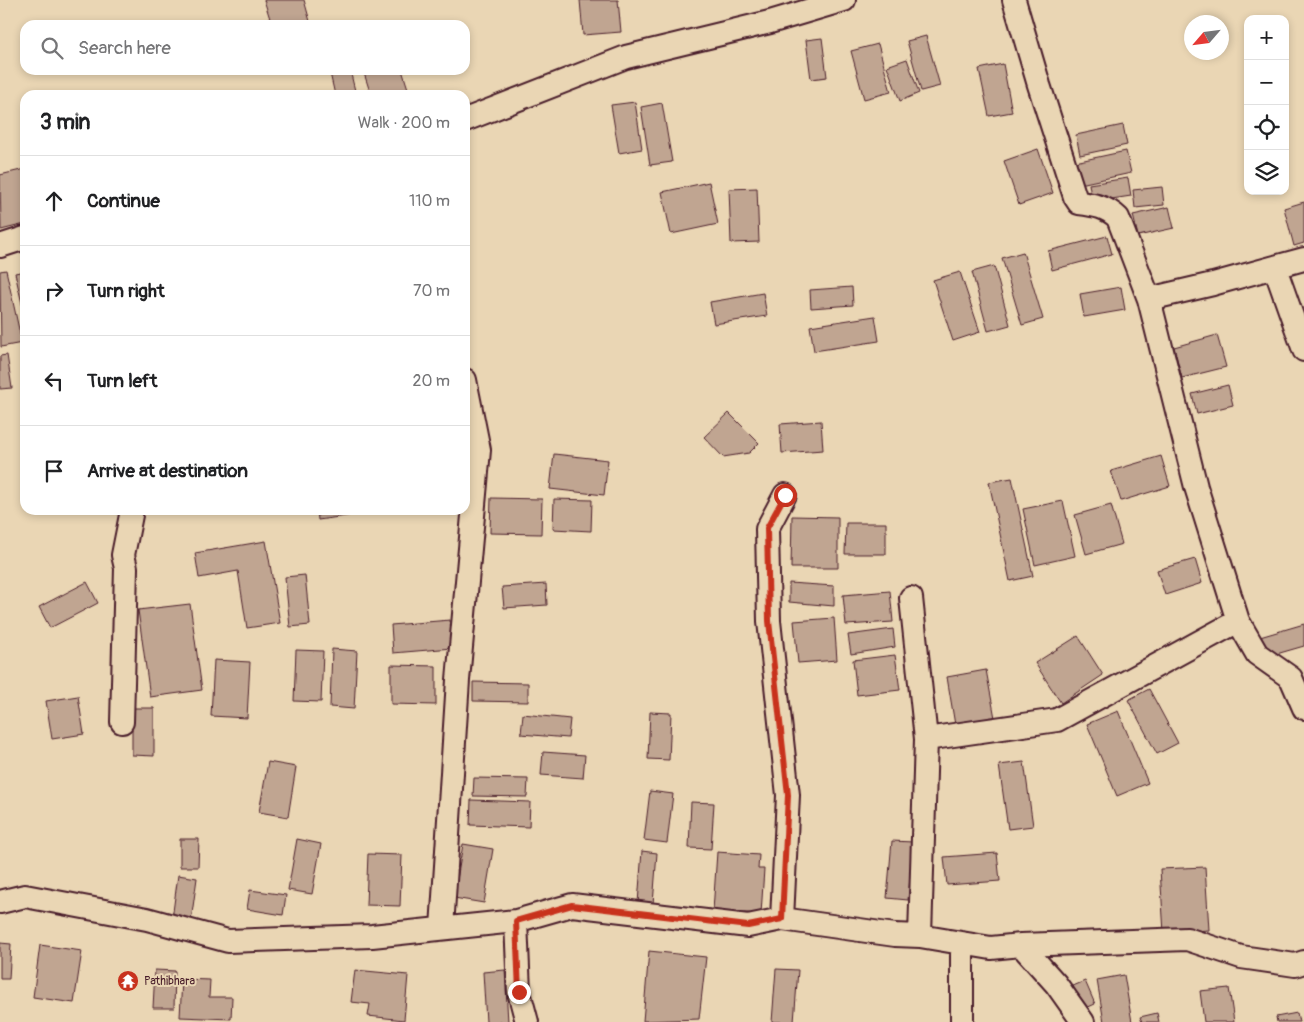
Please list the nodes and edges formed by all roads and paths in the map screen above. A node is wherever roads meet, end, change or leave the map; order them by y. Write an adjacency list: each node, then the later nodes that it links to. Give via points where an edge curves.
1 (844, 0): 3 (street, via 770,22 626,57)
2 (1014, 0): 8 (street, via 1075,197 1080,203 1102,206 1118,218)
3 (470, 118)
4 (20, 240): 5 (street)
5 (0, 246)
6 (1304, 259): 7 (street)
7 (1275, 268): 8 (street); 9 (street)
8 (1149, 299): 14 (street, via 1196,487)
9 (1304, 350)
10 (470, 405): 21 (street, via 479,450 458,680)
11 (785, 495): 19 (street, via 767,528 769,621 788,795)
12 (131, 515): 16 (street, via 123,555 126,568)
13 (910, 598): 17 (street)
14 (1238, 621): 15 (street, via 1257,654 1292,678); 17 (street, via 1057,720)
15 (1304, 708)
16 (122, 722)
17 (926, 739): 22 (street)
18 (0, 902): 21 (street, via 25,896 147,919 228,941 372,936)
19 (782, 919): 20 (street, via 748,926 572,905); 22 (street)
20 (516, 921): 21 (street); 26 (street, via 519,992)
21 (442, 928)
22 (920, 936): 23 (street)
23 (962, 943): 24 (street, via 990,948); 27 (street)
24 (1021, 945): 25 (street, via 1187,939 1241,957 1295,965); 28 (street, via 1056,984)
25 (1304, 962)
26 (527, 1022)
27 (962, 1022)
28 (1083, 1022)

